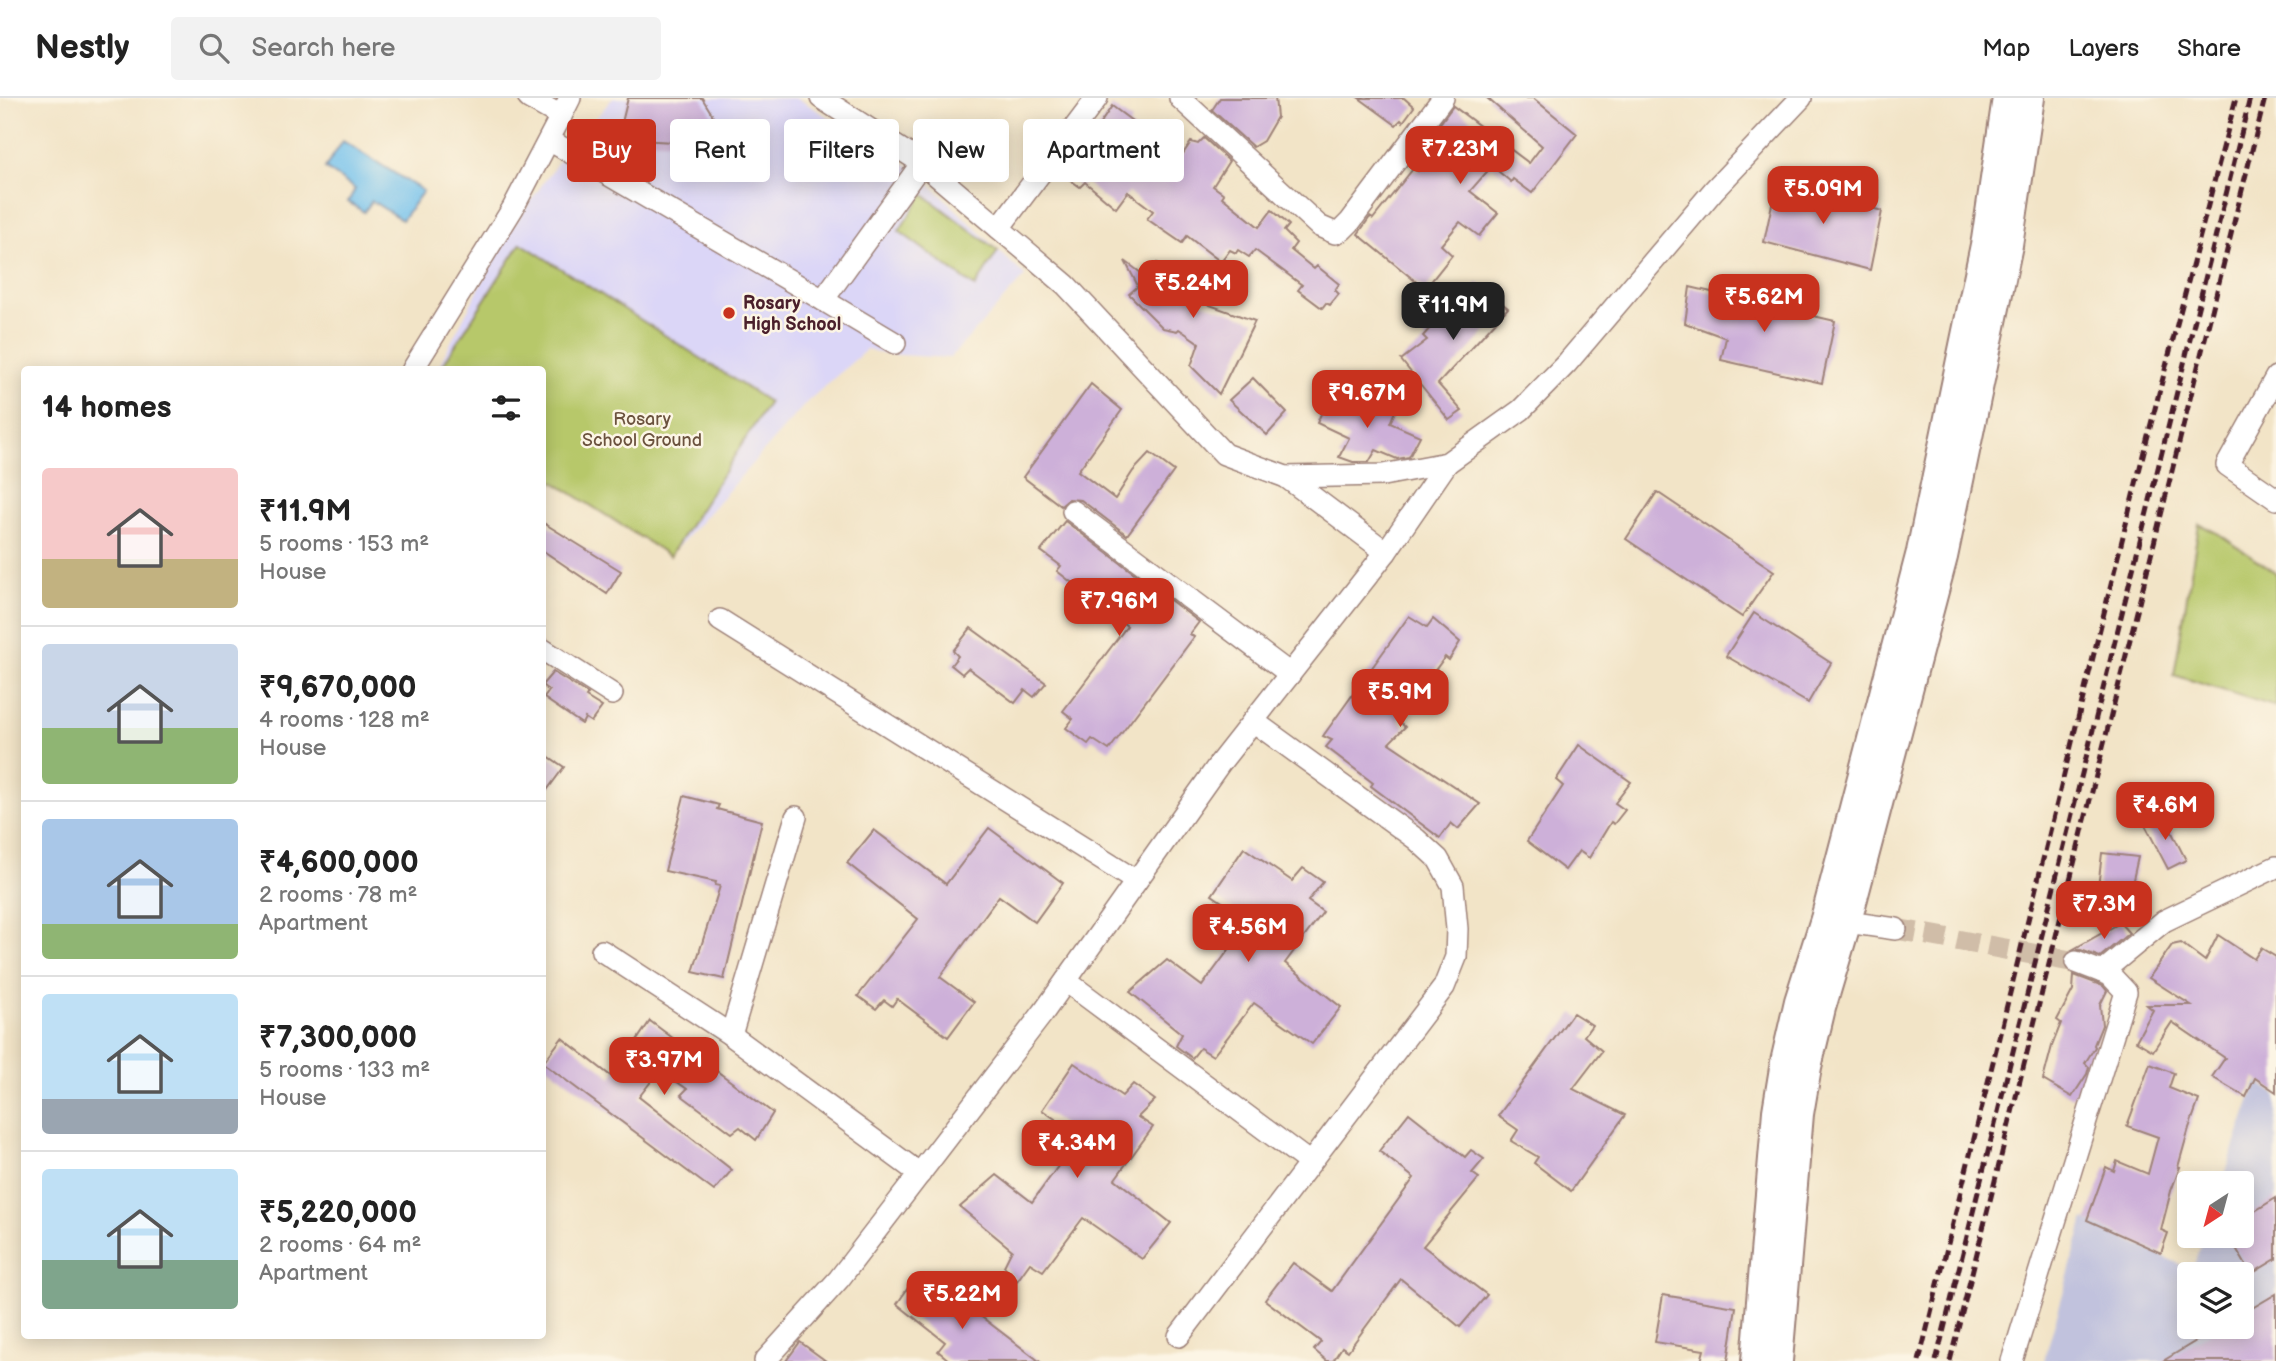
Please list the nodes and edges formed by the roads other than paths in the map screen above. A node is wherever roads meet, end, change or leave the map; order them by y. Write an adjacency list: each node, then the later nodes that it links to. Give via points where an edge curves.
1 (529, 98): 9 (street)
2 (821, 98): 11 (street)
3 (1097, 98): 14 (street)
4 (1180, 98): 5 (street, via 1318,226 1335,233 1350,222)
5 (1443, 98)
6 (1801, 98): 19 (street, via 1714,190 1567,363 1521,410)
7 (2006, 98): 32 (main road, via 1985,240)
8 (2031, 98): 32 (main road, via 2009,244 1944,557)
9 (565, 107): 10 (street)
10 (549, 140): 15 (street); 17 (street, via 513,208)
11 (913, 157)
12 (913, 175): 15 (street)
13 (945, 182): 14 (street)
14 (999, 228): 20 (street, via 1066,285 1224,454)
15 (823, 300): 16 (street)
16 (895, 343)
17 (415, 366)
18 (2276, 377): 21 (street, via 2227,465)
19 (1447, 463): 20 (street, via 1383,475); 23 (street)
20 (1286, 477): 23 (street)
21 (2276, 499)
22 (1073, 511): 26 (street)
23 (1386, 552): 26 (street)
24 (720, 620): 31 (street)
25 (546, 652): 27 (street)
26 (1290, 674): 28 (street)
27 (612, 694)
28 (1253, 722): 31 (street); 39 (street, via 1416,839 1438,859 1452,886 1456,957 1444,987)
29 (796, 817): 38 (street)
30 (2276, 867): 36 (street, via 2164,921)
31 (1136, 881): 37 (street)
32 (1836, 920): 33 (street); 43 (main road, via 1798,1001 1782,1074); 44 (main road, via 1800,1114)
33 (1896, 929)
34 (602, 951): 38 (street)
35 (2076, 962): 36 (street)
36 (2102, 972): 45 (street, via 2126,992)
37 (1066, 981): 39 (street); 40 (street)
38 (731, 1035): 40 (street)
39 (1310, 1163): 41 (street)
40 (920, 1174): 42 (street, via 839,1279)
41 (1180, 1336)
42 (765, 1361)
43 (1755, 1361)
44 (1779, 1361)
45 (2012, 1361)

